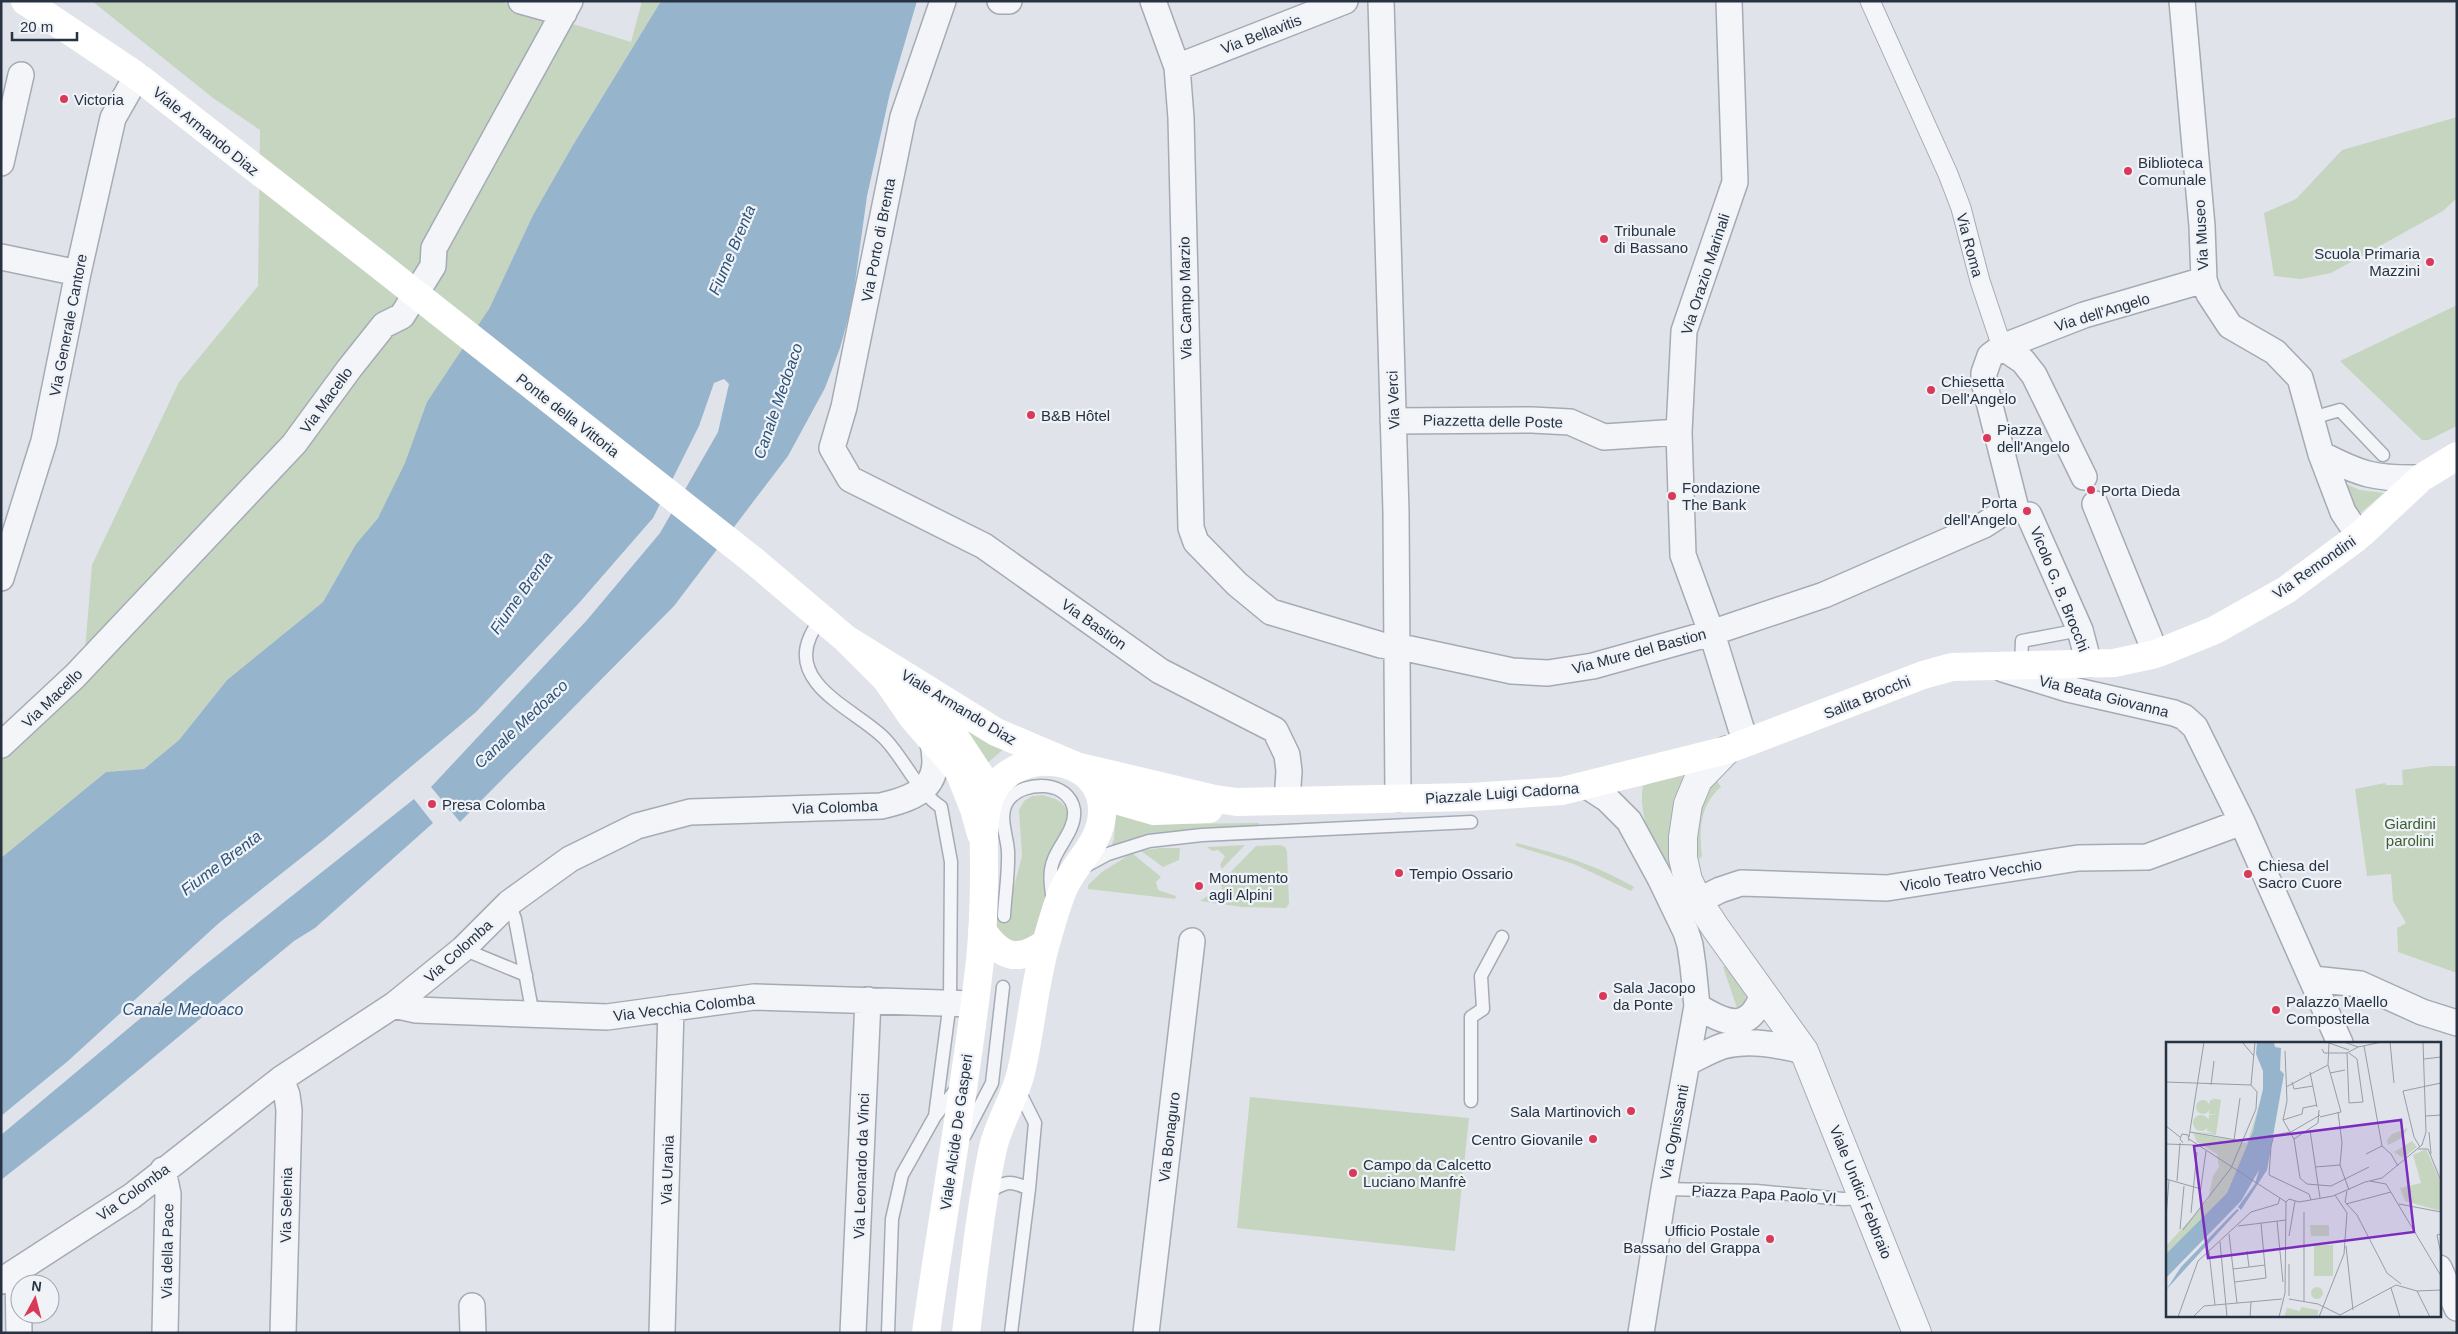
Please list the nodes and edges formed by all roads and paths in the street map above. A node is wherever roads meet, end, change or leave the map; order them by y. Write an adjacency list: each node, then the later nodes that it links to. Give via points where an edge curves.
1 (25, 1): 15 (main road, Viale Armando Diaz)
2 (521, 1): 12 (street)
3 (943, 1): 30 (street, Via Porto di Brenta, via 903,117 844,407 832,448)
4 (1000, 1): 5 (street)
5 (1009, 1)
6 (1153, 1): 13 (street, Via Campo Marzio)
7 (1345, 1): 13 (street, Via Bellavitis)
8 (1381, 1): 22 (street, Via Verci)
9 (1729, 1): 24 (street, Via Orazio Marinali, via 1735,182 1684,331)
10 (1870, 1): 21 (street, Via Roma, via 1961,208)
11 (2182, 1): 20 (street, Via Museo)
12 (567, 7): 49 (street, Via Macello, via 434,248 433,266 402,316 384,325 294,444 75,676)
13 (1177, 67): 34 (street, Via Campo Marzio)
14 (21, 74): 16 (street)
15 (137, 76): 18 (main road, Viale Armando Diaz); 19 (street, Via Generale Cantore, via 113,118)
16 (1, 163)
17 (1, 257): 19 (street)
18 (382, 268): 36 (main road, Ponte della Vittoria, bridge)
19 (78, 273): 33 (street, Via Generale Cantore, via 44,441)
20 (2204, 280): 21 (street, Via dell'Angelo, via 2084,315); 23 (street, Via Museo, via 2209,294 2230,326 2275,352 2300,378)
21 (2002, 347): 28 (street, via 2023,361 2034,375); 32 (street, Vicolo G. B. Brocchi, via 1990,356 1984,382)
22 (1394, 421): 24 (street, Piazzetta delle Poste, via 1570,422 1604,437); 42 (street, Via Verci)
23 (2312, 424): 25 (street, Via Museo); 26 (lane, via 2319,416 2340,410)
24 (1679, 432): 40 (street, Via Orazio Marinali, via 1683,555)
25 (2320, 454): 29 (street, via 2354,472 2392,479); 35 (street, Via Museo, via 2343,512)
26 (2383, 456)
27 (2457, 456): 29 (main road, Via Remondini)
28 (2084, 477)
29 (2421, 478): 35 (main road, Via Remondini)
30 (850, 479): 57 (street, Via Bastion, via 984,546 1160,671 1274,730 1286,755)
31 (2094, 504): 43 (street)
32 (2020, 505): 39 (street, Vicolo G. B. Brocchi); 40 (street, Via Mure del Bastion, via 1824,595)
33 (12, 509): 37 (street, Via Generale Cantore)
34 (1191, 528): 42 (street, Via Mure del Bastion, via 1196,542 1237,584 1271,612)
35 (2359, 536): 43 (main road, Via Remondini, via 2286,590 2215,630)
36 (754, 561): 38 (main road, Viale Armando Diaz)
37 (1, 578)
38 (821, 617): 41 (main road, Viale Armando Diaz); 53 (lane, via 807,650 810,674 819,687 885,739)
39 (2080, 630): 44 (street, Vicolo G. B. Brocchi); 46 (lane, via 2022,640)
40 (1711, 632): 42 (street, Via Mure del Bastion, via 1593,666 1548,673 1512,671); 50 (street, Via Orazio Marinali, via 1741,728)
41 (846, 639): 47 (main road, Viale Armando Diaz); 51 (main road, Viale Armando Diaz, via 996,732)
42 (1397, 648): 56 (street, Via Verci)
43 (2156, 654): 44 (main road, Salita Brocchi, via 2114,663)
44 (2089, 664): 46 (main road, Salita Brocchi)
45 (1992, 665): 46 (main road, Salita Brocchi); 50 (main road, Salita Brocchi, via 1952,667 1923,675); 60 (street, Via Beata Giovanna, via 2068,689 2184,717 2195,727)
46 (2021, 667)
47 (886, 679): 48 (main road, Viale Armando Diaz); 54 (main road, Viale Armando Diaz, via 920,702 949,728)
48 (932, 740): 53 (street, via 936,757 934,774); 61 (main road, Viale Armando Diaz, via 959,772)
49 (1, 745)
50 (1737, 745): 52 (main road, Salita Brocchi); 63 (street, Viale Undici Febbraio, via 1698,780 1688,804 1683,858 1688,880)
51 (1076, 766): 54 (main road, Piazzale Luigi Cadorna, via 1037,762 1023,766 1010,771); 55 (main road); 58 (main road, Piazzale Luigi Cadorna, via 1170,790)
52 (1586, 786): 56 (main road, Piazzale Luigi Cadorna, via 1525,794); 67 (street, Piazzale Luigi Cadorna, via 1607,799 1629,821)
53 (924, 790): 64 (street, Via Colomba, via 904,801 881,806 690,812 637,826 570,859); 77 (lane, via 941,807 951,862)
54 (992, 795): 61 (main road, Piazzale Luigi Cadorna)
55 (1102, 796): 58 (main road, Piazzale Luigi Cadorna, via 1154,811 1207,809); 62 (main road, via 1100,827 1095,842)
56 (1398, 799): 57 (main road, Piazzale Luigi Cadorna)
57 (1288, 801): 58 (main road, Piazzale Luigi Cadorna)
58 (1237, 802)
59 (1471, 822): 62 (lane, via 1202,835 1149,841 1108,854)
60 (2242, 822): 63 (street, Vicolo Teatro Vecchio, via 2147,857 2078,858 1886,888 1741,883); 73 (street, Via Beata Giovanna)
61 (983, 843): 66 (main road, Piazzale Luigi Cadorna)
62 (1073, 872): 65 (main road)
63 (1698, 901): 75 (street, Viale Undici Febbraio)
64 (509, 903): 71 (street, Via Colomba); 72 (lane)
65 (1056, 913): 66 (lane, via 1051,874 1074,811 1070,801 1058,791 1040,784 1021,788 1008,800 1004,816 1008,850); 70 (main road)
66 (993, 923): 70 (main road, via 1000,951 1014,956 1030,954); 77 (main road, Viale Alcide De Gasperi)
67 (1686, 932): 79 (street, Via Ognissanti)
68 (1502, 937): 89 (lane, via 1481,976 1482,1009 1471,1017)
69 (1192, 941): 111 (street, Via Bonaguro)
70 (1046, 943): 88 (main road)
71 (463, 949): 72 (lane); 78 (street, Via Colomba)
72 (526, 975): 81 (lane)
73 (2313, 979): 82 (street, via 2360,984 2422,1012); 83 (street, Via Beata Giovanna)
74 (1003, 987): 91 (lane, via 992,1083)
75 (1763, 993): 79 (street, via 1749,1018 1736,1023 1727,1022); 84 (street, Viale Undici Febbraio)
76 (868, 1000): 77 (street, Via Vecchia Colomba); 80 (street, Via Vecchia Colomba, via 754,997); 106 (street, Via Leonardo da Vinci)
77 (962, 1003): 87 (main road, Viale Alcide De Gasperi); 90 (lane)
78 (394, 1005): 81 (street, Via Vecchia Colomba, via 416,1010); 86 (street, Via Colomba)
79 (1697, 1006): 85 (street, Via Ognissanti)
80 (671, 1008): 81 (street, Via Vecchia Colomba, via 607,1017); 105 (street, Via Urania)
81 (533, 1016)
82 (2457, 1022)
83 (2340, 1042)
84 (1804, 1051): 85 (street, via 1740,1043 1721,1047); 96 (street, Viale Undici Febbraio)
85 (1688, 1062): 93 (street, Via Ognissanti)
86 (281, 1079): 92 (street, Via Colomba); 103 (street, Via Selenia, via 289,1110)
87 (965, 1080): 90 (lane); 91 (main road, Viale Alcide De Gasperi)
88 (1017, 1088): 94 (lane, via 1035,1123); 95 (main road, via 994,1143)
89 (1470, 1101)
90 (935, 1116): 107 (lane, via 902,1175 892,1219)
91 (954, 1156): 108 (main road, Viale Alcide De Gasperi)
92 (163, 1170): 98 (street, Via Colomba, via 132,1196); 102 (street, Via della Pace, via 168,1194)
93 (1664, 1189): 96 (lane, Piazza Papa Paolo VI); 112 (street, Via Ognissanti)
94 (1029, 1190): 95 (lane, via 1017,1183 1003,1183); 110 (lane)
95 (984, 1195): 109 (main road)
96 (1865, 1198): 113 (street, Viale Undici Febbraio)
97 (2440, 1270): 100 (street)
98 (9, 1276): 101 (street)
99 (472, 1306): 104 (street)
100 (2457, 1308)
101 (19, 1333)
102 (165, 1333)
103 (283, 1333)
104 (472, 1333)
105 (662, 1333)
106 (853, 1333)
107 (888, 1333)
108 (926, 1333)
109 (966, 1333)
110 (1011, 1333)
111 (1146, 1333)
112 (1640, 1333)
113 (1917, 1333)

